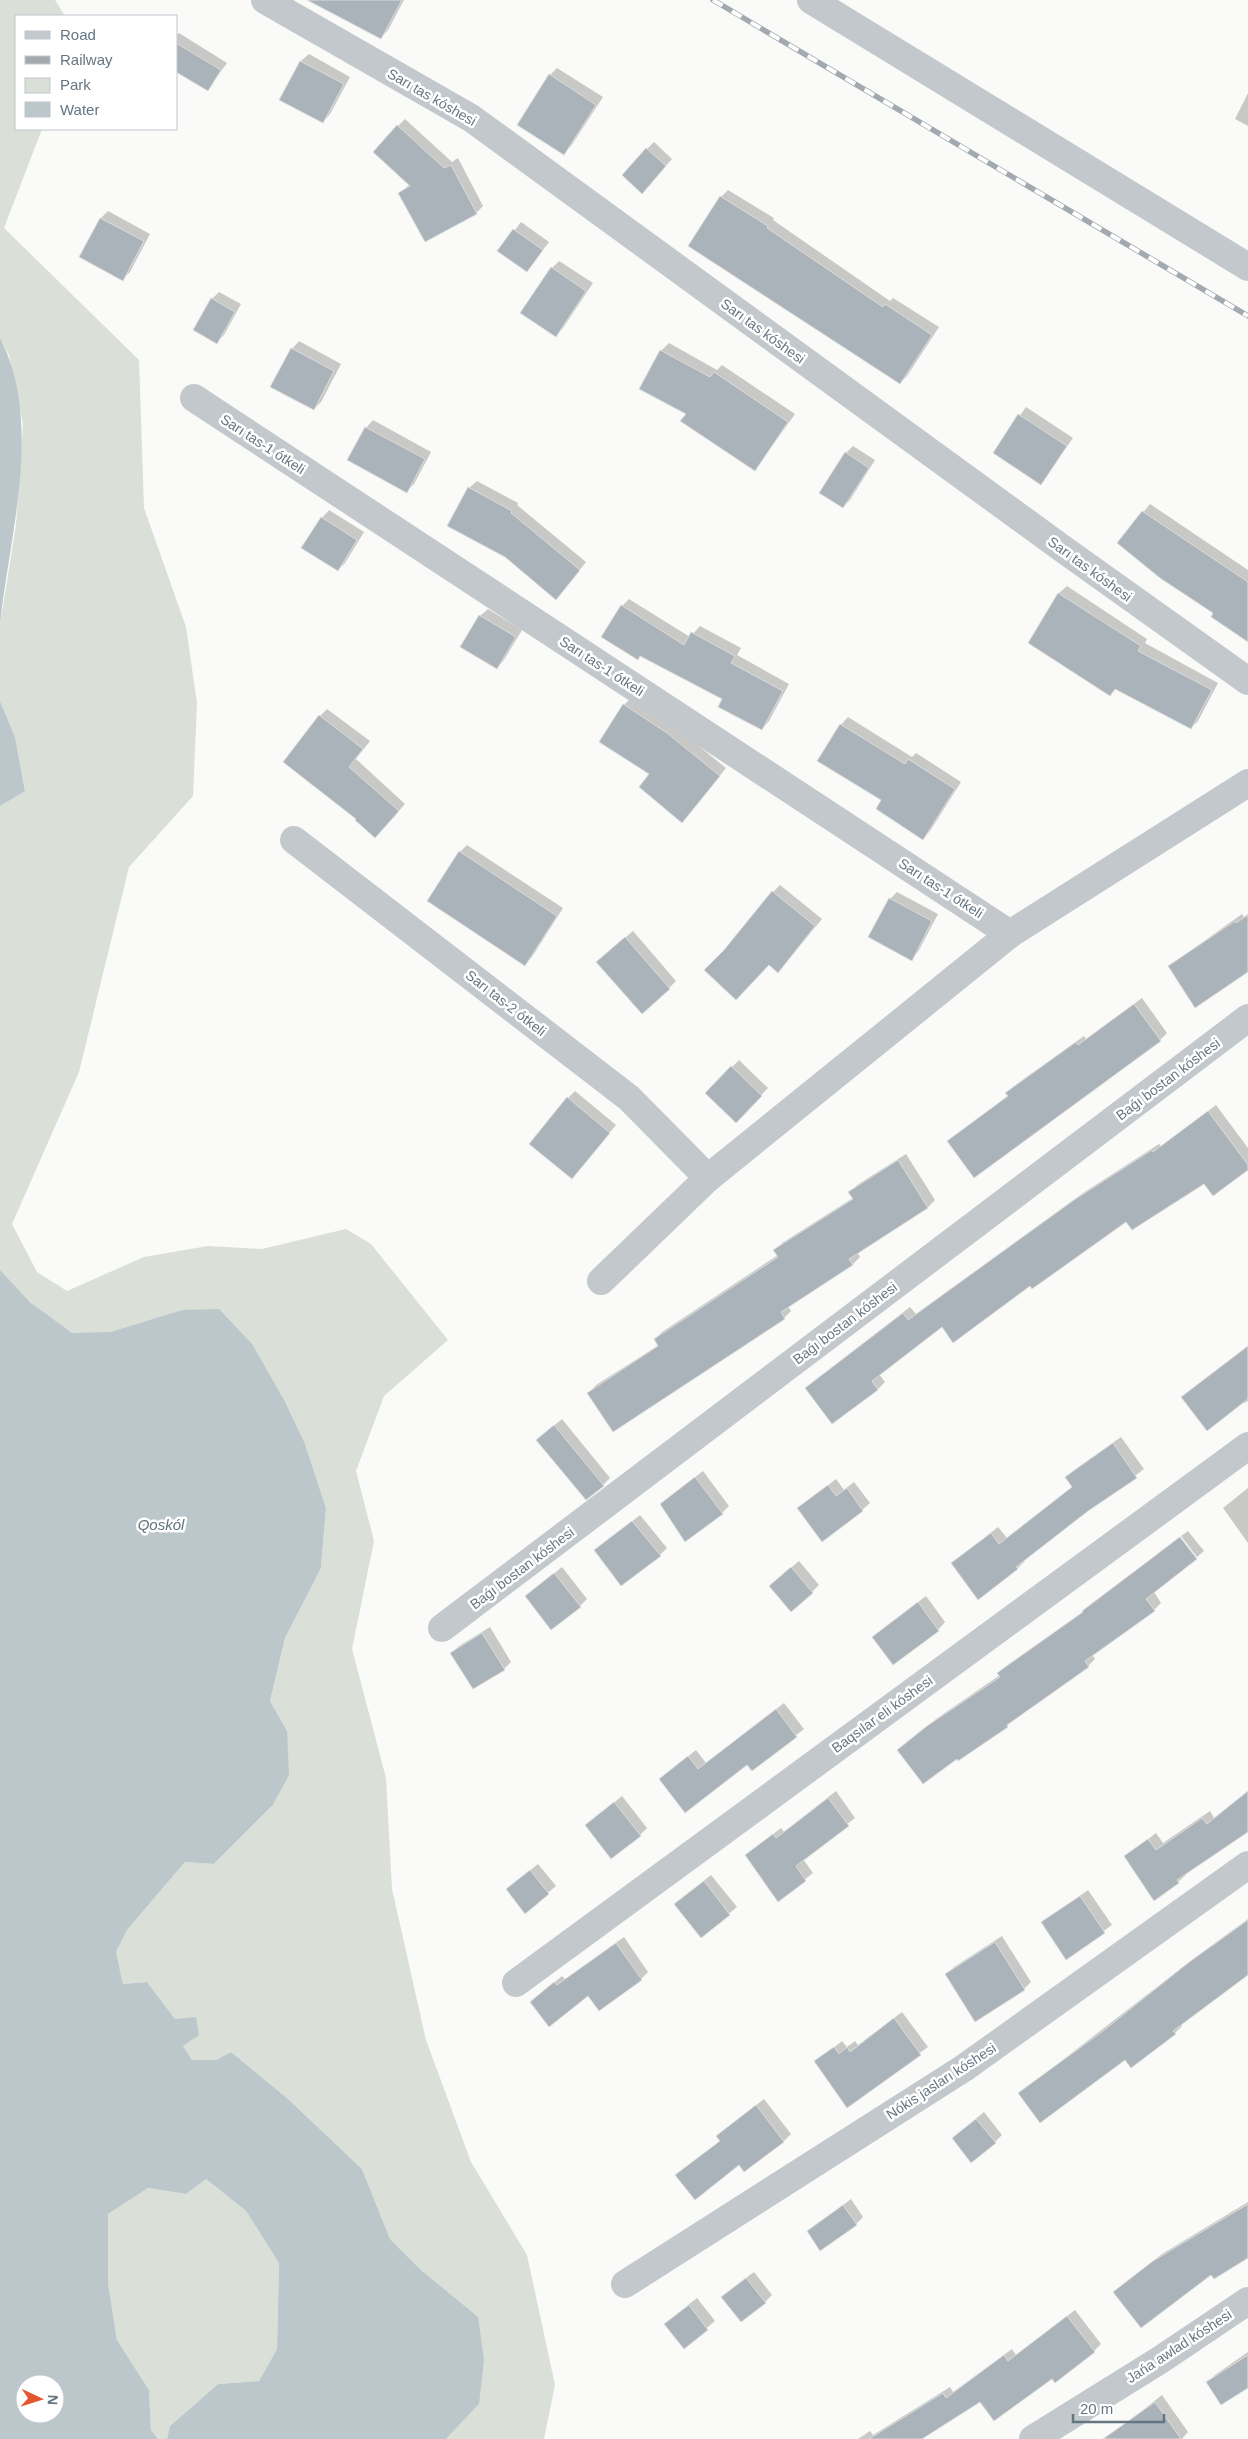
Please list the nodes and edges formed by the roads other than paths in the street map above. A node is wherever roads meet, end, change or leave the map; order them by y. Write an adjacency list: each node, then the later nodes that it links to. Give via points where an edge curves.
1 (265, 0): 5 (street, Sarı tas kóshesi, via 471,118)
2 (811, 0): 3 (street)
3 (1248, 268)
4 (194, 398): 8 (street, Sarı tas-1 ótkeli)
5 (1248, 681)
6 (1248, 783): 8 (street)
7 (294, 840): 10 (street, Sarı tas-2 ótkeli, via 628,1098)
8 (1010, 934): 10 (street)
9 (1248, 1018): 13 (street, Baǵı bostan kóshesi)
10 (708, 1178): 11 (street)
11 (601, 1281)
12 (1248, 1446): 15 (street, Baqsılar eli kóshesi)
13 (442, 1628)
14 (1248, 1865): 16 (street, Nókis jasları kóshesi, via 964,2068)
15 (516, 1983)
16 (625, 2284)
17 (1248, 2301): 18 (street, Jańa awlad kóshesi)
18 (1033, 2439)

